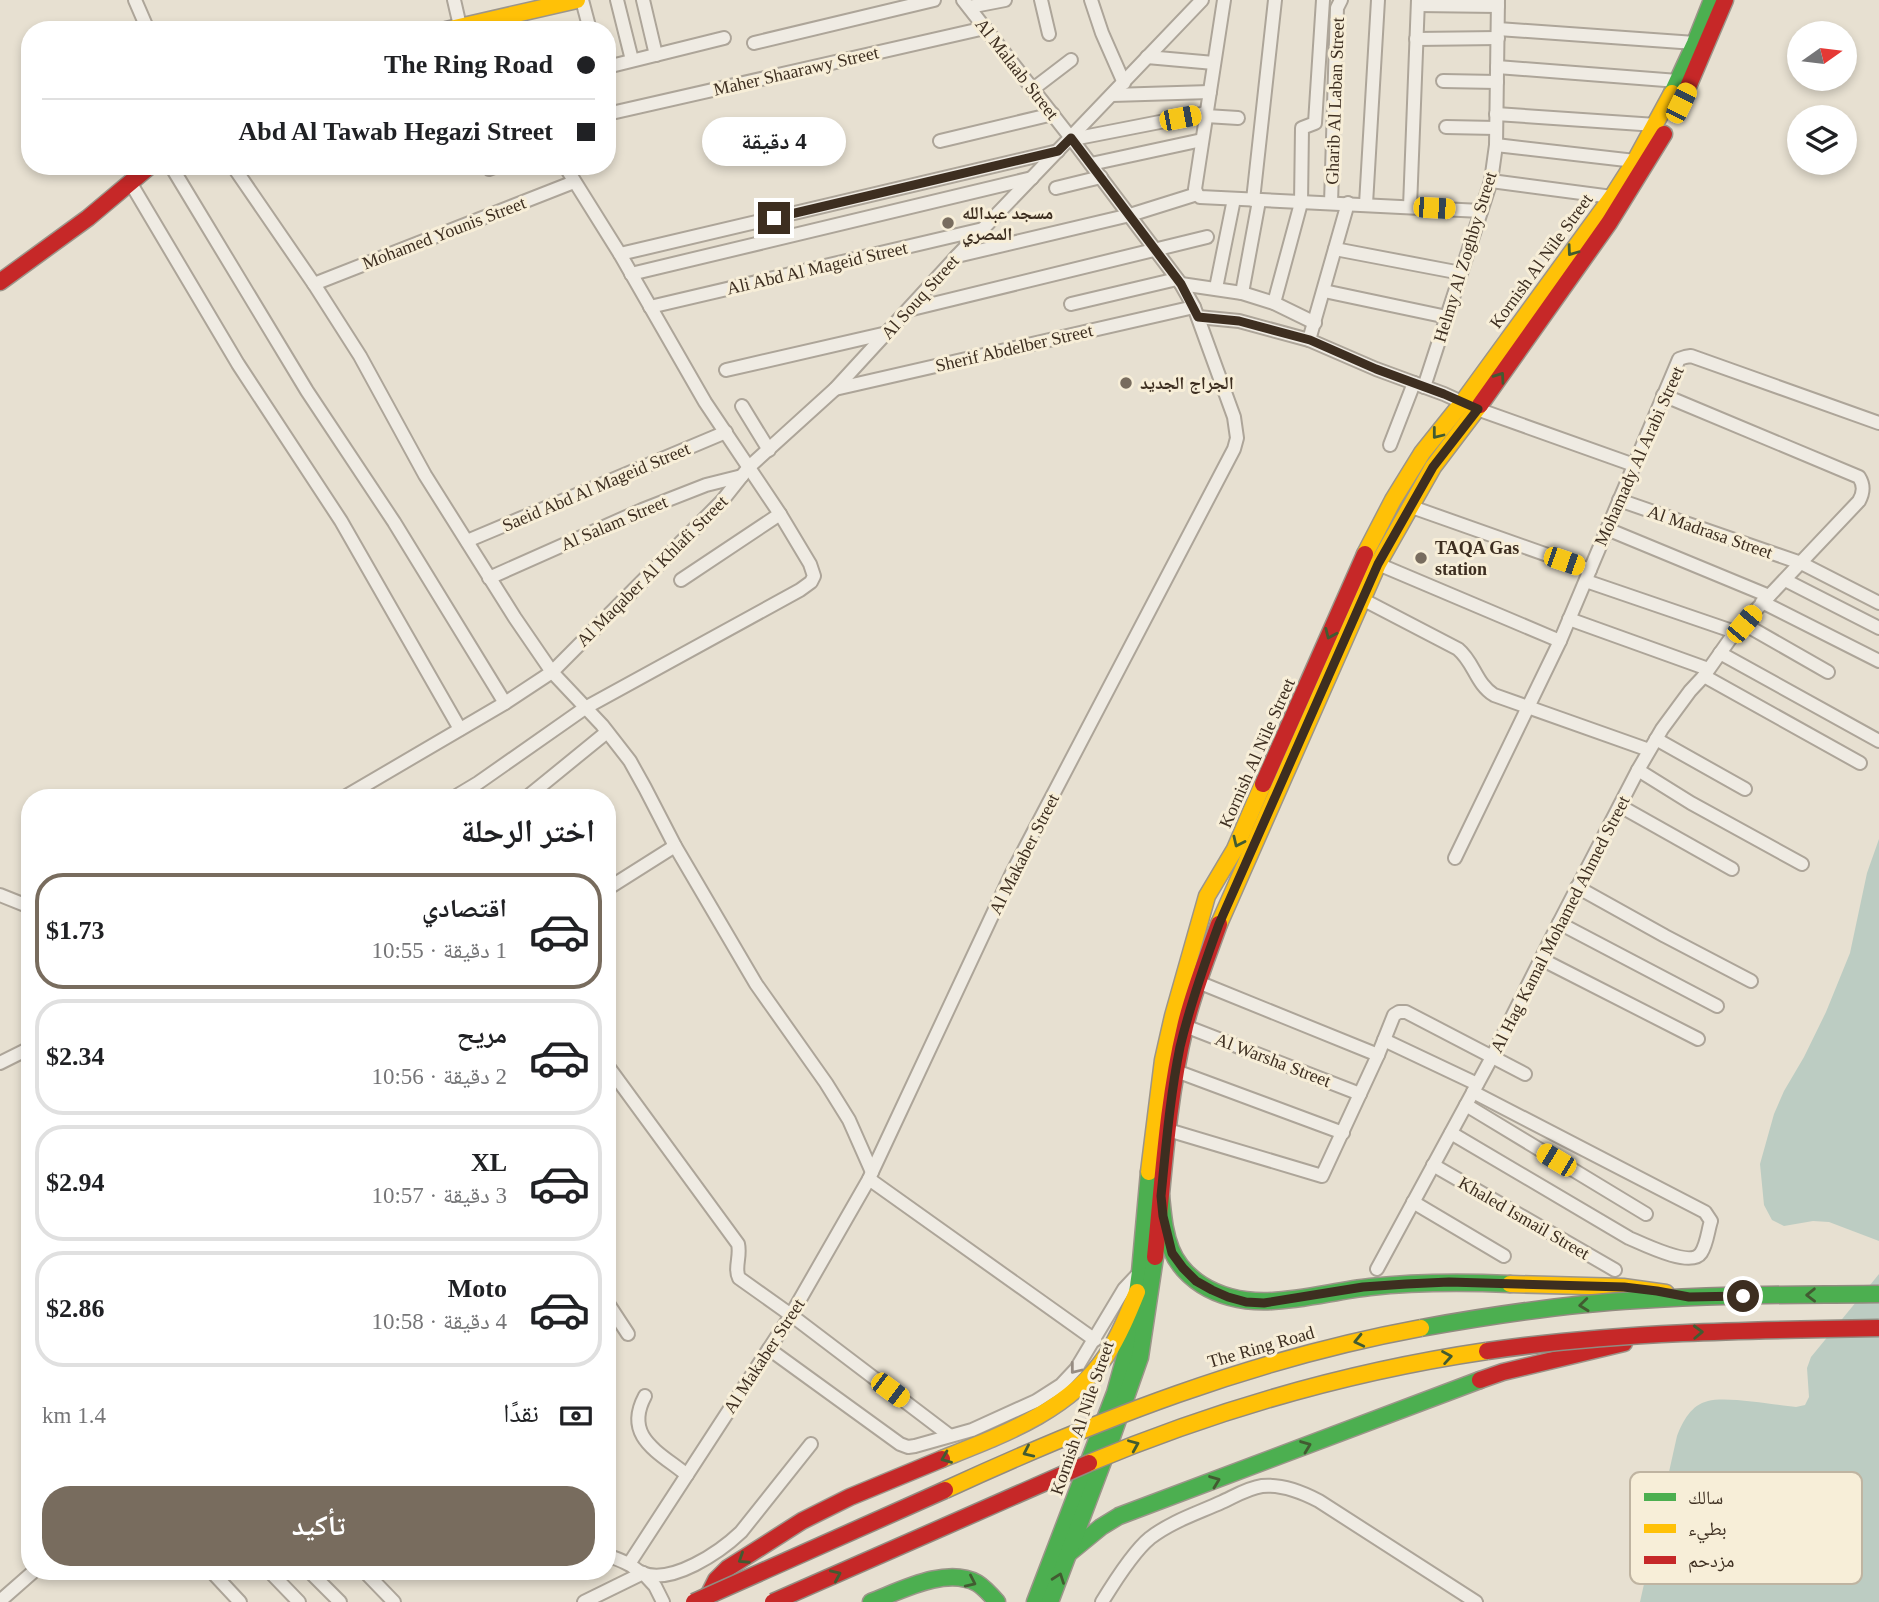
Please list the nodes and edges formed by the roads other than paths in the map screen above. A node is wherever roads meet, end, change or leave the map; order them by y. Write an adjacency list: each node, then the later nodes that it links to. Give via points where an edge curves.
1 (135, 0): 21 (street)
2 (454, 0): 22 (street)
3 (580, 0): 23 (main road); 24 (street)
4 (617, 0): 34 (street)
5 (643, 0): 32 (street)
6 (934, 0): 30 (street)
7 (1005, 0): 20 (street)
8 (1041, 0): 26 (street)
9 (1091, 0): 42 (street)
10 (1202, 0): 33 (street, Al Souq Street)
11 (1224, 0): 36 (street)
12 (1275, 0): 73 (street)
13 (1323, 0): 74 (street, via 1315,123 1302,128)
14 (1341, 0): 75 (street, Gharib Al Laban Street, via 1337,8)
15 (1378, 0): 77 (street)
16 (1712, 0): 31 (main road, Kornish Al Nile Street)
17 (1725, 0): 110 (main road, Kornish Al Nile Street, one-way to 17, via 1652,156 1699,64)
18 (1418, 3): 19 (street); 29 (street)
19 (1498, 3): 27 (street, Helmy Al Zoghby Street)
20 (966, 4): 25 (street, Al Malaab Street)
21 (144, 21)
22 (453, 21)
23 (498, 21)
24 (587, 21)
25 (985, 28): 43 (street, Al Malaab Street); 46 (street, Maher Shaarawy Street)
26 (1049, 34)
27 (1497, 34): 29 (street); 31 (street); 38 (street, Helmy Al Zoghby Street)
28 (724, 38): 32 (street)
29 (1416, 39): 78 (street)
30 (754, 43)
31 (1695, 43): 40 (main road, Kornish Al Nile Street)
32 (656, 55): 34 (street)
33 (1147, 57): 36 (street); 42 (street, Al Souq Street)
34 (632, 60): 37 (street)
35 (1071, 60): 43 (street)
36 (1214, 63): 44 (street)
37 (616, 64)
38 (1497, 68): 40 (street); 41 (street, Helmy Al Zoghby Street)
39 (1443, 81): 41 (street)
40 (1678, 81): 51 (main road, Kornish Al Nile Street)
41 (1497, 82): 50 (street, Helmy Al Zoghby Street)
42 (1124, 83): 45 (street, Al Souq Street)
43 (1033, 89): 47 (street, Al Malaab Street)
44 (1210, 92): 45 (street); 48 (street)
45 (1112, 95): 53 (street, Al Souq Street)
46 (616, 112)
47 (1053, 114): 53 (street, Al Malaab Street); 55 (street)
48 (1206, 114): 49 (street); 53 (street); 54 (street)
49 (1238, 118)
50 (1496, 121): 51 (street); 52 (street); 56 (street, Helmy Al Zoghby Street)
51 (1656, 125): 58 (main road, Kornish Al Nile Street)
52 (1446, 127)
53 (1072, 139): 57 (street, Al Souq Street); 59 (street, Al Makaber Street)
54 (1202, 140): 59 (street); 70 (street)
55 (940, 141)
56 (1496, 145): 58 (street); 67 (street, Helmy Al Zoghby Street)
57 (1058, 151): 65 (street, Al Souq Street); 85 (street)
58 (1635, 161): 71 (main road, Kornish Al Nile Street)
59 (1091, 164): 64 (street, Al Makaber Street)
60 (138, 175): 66 (main road)
61 (176, 175): 140 (street)
62 (239, 175): 91 (street)
63 (570, 175): 68 (street)
64 (1101, 177): 69 (street); 80 (street, Al Makaber Street)
65 (1033, 178): 81 (street, Al Souq Street); 87 (street)
66 (130, 181): 90 (main road); 143 (street, via 238,364 341,521)
67 (1490, 181): 71 (street); 79 (street, Helmy Al Zoghby Street)
68 (574, 182): 85 (street); 91 (street, Mohamed Younis Street)
69 (1056, 188)
70 (1196, 190): 72 (street, via 1200,197); 80 (street)
71 (1612, 197): 108 (main road, Kornish Al Nile Street, one-way to 108)
72 (1234, 199): 73 (street); 92 (street)
73 (1256, 200): 74 (street); 94 (street)
74 (1301, 203): 75 (street); 95 (street)
75 (1331, 203): 76 (street)
76 (1348, 203): 77 (street); 83 (street)
77 (1366, 204): 78 (street)
78 (1410, 207): 79 (street)
79 (1481, 211): 88 (street, Helmy Al Zoghby Street)
80 (1130, 215): 84 (street, Al Makaber Street); 86 (street)
81 (983, 229): 86 (street, Al Souq Street); 97 (street, Ali Abd Al Mageid Street)
82 (1207, 237): 84 (street)
83 (1335, 249): 88 (street); 93 (street)
84 (1156, 250): 89 (street, Al Makaber Street); 98 (street)
85 (620, 254): 87 (street)
86 (957, 256): 98 (street, Al Souq Street)
87 (631, 274): 97 (street)
88 (1461, 274): 100 (street, Helmy Al Zoghby Street)
89 (1179, 281): 92 (street); 96 (street); 99 (street, Al Makaber Street)
90 (0, 282)
91 (314, 284): 121 (street)
92 (1216, 288): 94 (street)
93 (1324, 291): 100 (street); 101 (street)
94 (1242, 293): 95 (street)
95 (1274, 303): 101 (street)
96 (1071, 304)
97 (650, 307): 112 (street)
98 (907, 310): 102 (street, Al Souq Street)
99 (1196, 312): 103 (street, Sherif Abdelber Street); 106 (street, Sherif Abdelber Street); 186 (street, Al Makaber Street, via 1234,417 1234,449 1012,873)
100 (1447, 317): 105 (street, Helmy Al Zoghby Street)
101 (1315, 323): 103 (street)
102 (887, 333): 104 (street); 106 (street, Al Souq Street)
103 (1310, 340): 105 (street, Sherif Abdelber Street)
104 (726, 370)
105 (1419, 385): 108 (street, Sherif Abdelber Street); 113 (street, Helmy Al Zoghby Street)
106 (835, 389): 114 (street, Al Souq Street)
107 (1663, 395): 111 (street, Mohamady Al Arabi Street, via 1679,359 1691,356); 115 (street, Mohamady Al Arabi Street); 123 (street, Al Hag Kamal Mohamed Ahmed Street, via 1863,483 1859,501)
108 (1462, 403): 110 (street, Sherif Abdelber Street); 162 (main road, Kornish Al Nile Street, one-way to 162, via 1422,453 1380,525 1235,849)
109 (742, 406): 114 (street)
110 (1478, 409): 115 (street, Sherif Abdelber Street); 118 (main road, Kornish Al Nile Street)
111 (1879, 423)
112 (726, 432): 116 (street); 121 (street, Saeid Abd Al Mageid Street)
113 (1390, 445)
114 (769, 450): 116 (street, Al Souq Street)
115 (1634, 465): 117 (street, Mohamady Al Arabi Street)
116 (746, 472): 119 (street); 125 (street, Al Salam Street, via 642,510); 137 (street, Al Maqaber Al Khlafi Street)
117 (1619, 500): 120 (street, Mohamady Al Arabi Street); 123 (street, Al Madrasa Street)
118 (1409, 506): 122 (main road, Kornish Al Nile Street); 124 (street)
119 (779, 514): 126 (street); 141 (street, via 810,564 811,582)
120 (1607, 529): 124 (street, Mohamady Al Arabi Street); 129 (street)
121 (467, 541): 125 (street)
122 (1378, 564): 128 (main road, Kornish Al Nile Street); 134 (street)
123 (1801, 564): 127 (street, Al Hag Kamal Mohamed Ahmed Street); 130 (street, Al Madrasa Street)
124 (1588, 575): 131 (street, Mohamady Al Arabi Street); 132 (street)
125 (489, 578): 137 (street)
126 (681, 580)
127 (1785, 580): 129 (street, Al Hag Kamal Mohamed Ahmed Street); 133 (street)
128 (1363, 599): 142 (street, via 1458,649 1489,692); 164 (main road, Kornish Al Nile Street)
129 (1766, 599): 132 (street, Al Hag Kamal Mohamed Ahmed Street); 136 (street)
130 (1879, 603)
131 (1569, 619): 134 (street, Mohamady Al Arabi Street); 139 (street)
132 (1740, 628): 135 (street, Al Hag Kamal Mohamed Ahmed Street); 138 (street)
133 (1879, 628)
134 (1560, 641): 142 (street, Mohamady Al Arabi Street)
135 (1720, 653): 139 (street, Al Hag Kamal Mohamed Ahmed Street); 145 (street)
136 (1879, 661)
137 (552, 672): 140 (street, Al Maqaber Al Khlafi Street); 141 (street)
138 (1828, 672)
139 (1706, 673): 146 (street, Al Hag Kamal Mohamed Ahmed Street); 147 (street)
140 (505, 703): 143 (street, Al Maqaber Al Khlafi Street)
141 (585, 708): 144 (street); 150 (street)
142 (1527, 708): 146 (street); 155 (street, Mohamady Al Arabi Street)
143 (460, 729): 149 (street, Al Maqaber Al Khlafi Street)
144 (607, 732): 151 (street); 154 (street, via 630,761)
145 (1879, 741)
146 (1653, 744): 148 (street, Al Hag Kamal Mohamed Ahmed Street); 152 (street)
147 (1860, 764)
148 (1638, 770): 153 (street, Al Hag Kamal Mohamed Ahmed Street); 156 (street)
149 (358, 789)
150 (468, 789)
151 (537, 789)
152 (1745, 789)
153 (1620, 806): 157 (street); 159 (street, Al Hag Kamal Mohamed Ahmed Street)
154 (675, 846): 158 (street); 186 (street, via 756,984 849,1119)
155 (1455, 858)
156 (1802, 863)
157 (1731, 869)
158 (616, 883)
159 (1577, 887): 163 (street, Al Hag Kamal Mohamed Ahmed Street); 166 (street)
160 (0, 895): 161 (street)
161 (21, 903)
162 (1200, 916): 164 (main road, via 1206,911 1213,913); 193 (main road, Kornish Al Nile Street, via 1163,1060)
163 (1559, 923): 165 (street, Al Hag Kamal Mohamed Ahmed Street); 168 (street)
164 (1219, 924): 167 (main road, Kornish Al Nile Street)
165 (1541, 959): 170 (street); 174 (street, Al Hag Kamal Mohamed Ahmed Street)
166 (1751, 981)
167 (1198, 982): 169 (main road, Kornish Al Nile Street); 173 (street)
168 (1717, 1006)
169 (1185, 1026): 176 (main road, Kornish Al Nile Street); 180 (street, Al Warsha Street)
170 (1698, 1039)
171 (1384, 1040): 173 (street); 174 (street, via 1394,1015 1406,1012); 179 (street)
172 (21, 1052): 175 (street)
173 (1378, 1055): 180 (street)
174 (1492, 1057): 177 (street); 179 (street, Al Hag Kamal Mohamed Ahmed Street)
175 (0, 1063)
176 (1176, 1071): 182 (main road, Kornish Al Nile Street); 183 (street)
177 (1525, 1074)
178 (616, 1077): 197 (street, via 738,1244 738,1278)
179 (1475, 1088): 181 (street, Al Hag Kamal Mohamed Ahmed Street); 184 (street, via 1705,1212 1711,1221 1703,1250 1690,1259 1643,1244)
180 (1360, 1094): 183 (street)
181 (1466, 1105): 184 (street, Al Hag Kamal Mohamed Ahmed Street); 189 (street)
182 (1168, 1129): 183 (street, via 1322,1176); 187 (main road, Kornish Al Nile Street)
183 (1343, 1133)
184 (1451, 1133): 185 (street, Al Hag Kamal Mohamed Ahmed Street)
185 (1433, 1165): 188 (street, Al Hag Kamal Mohamed Ahmed Street); 192 (street, Khaled Ismail Street)
186 (871, 1175): 197 (street, Al Makaber Street); 202 (street)
187 (1161, 1196): 196 (main road, bridge, via 1172,1253 1183,1268 1196,1281 1246,1302 1449,1282 1624,1287); 208 (main road, Kornish Al Nile Street, via 1140,1357)
188 (1413, 1202): 190 (street); 191 (street, Al Hag Kamal Mohamed Ahmed Street)
189 (1646, 1214)
190 (1504, 1256)
191 (1377, 1269)
192 (1615, 1270)
193 (1140, 1272): 194 (main road, Kornish Al Nile Street); 202 (street, via 1124,1289)
194 (1137, 1292): 217 (main road, one-way to 217, via 1120,1335 1100,1364 1046,1412 848,1497 794,1526 716,1578); 228 (main road, Kornish Al Nile Street, via 1115,1392)
195 (1879, 1294): 196 (main road, The Ring Road, one-way to 196, bridge)
196 (1689, 1297): 217 (main road, The Ring Road, one-way to 217, bridge, via 1580,1305 1444,1323 1283,1359 1127,1410 1051,1441)
197 (791, 1315): 203 (street, Al Makaber Street); 205 (street)
198 (616, 1316): 201 (street)
199 (1879, 1328): 200 (main road, one-way to 199, bridge)
200 (1667, 1333): 208 (main road, one-way to 200, bridge, via 1119,1516 1503,1372); 225 (main road, one-way to 200, bridge, via 1124,1449 1244,1406 1341,1379 1478,1352)
201 (628, 1334)
202 (1095, 1339): 205 (street, one-way to 205, via 1076,1369 1051,1392 972,1430)
203 (769, 1349): 205 (street, via 900,1444 915,1446); 207 (street, Al Makaber Street)
204 (645, 1396): 207 (street, via 638,1409 640,1432)
205 (949, 1435)
206 (811, 1444): 211 (street, via 729,1544 672,1574)
207 (687, 1475): 210 (street, Al Makaber Street)
208 (1068, 1554): 229 (main road, Kornish Al Nile Street, one-way to 208)
209 (616, 1559): 210 (street)
210 (629, 1564): 211 (street)
211 (643, 1573): 223 (street); 224 (street)
212 (24, 1580): 218 (street)
213 (219, 1580): 219 (street)
214 (278, 1580): 220 (street)
215 (318, 1580): 221 (street)
216 (373, 1580): 222 (street)
217 (701, 1599)
218 (0, 1601)
219 (240, 1602)
220 (299, 1602)
221 (340, 1602)
222 (394, 1602)
223 (584, 1602)
224 (663, 1602)
225 (773, 1602)
226 (871, 1602): 227 (main road, one-way to 227, via 940,1577 974,1582)
227 (997, 1602)
228 (1035, 1602)
229 (1050, 1602)
230 (1102, 1602): 231 (street, via 1149,1539 1173,1523 1262,1486 1301,1492 1319,1501)
231 (1476, 1602)

